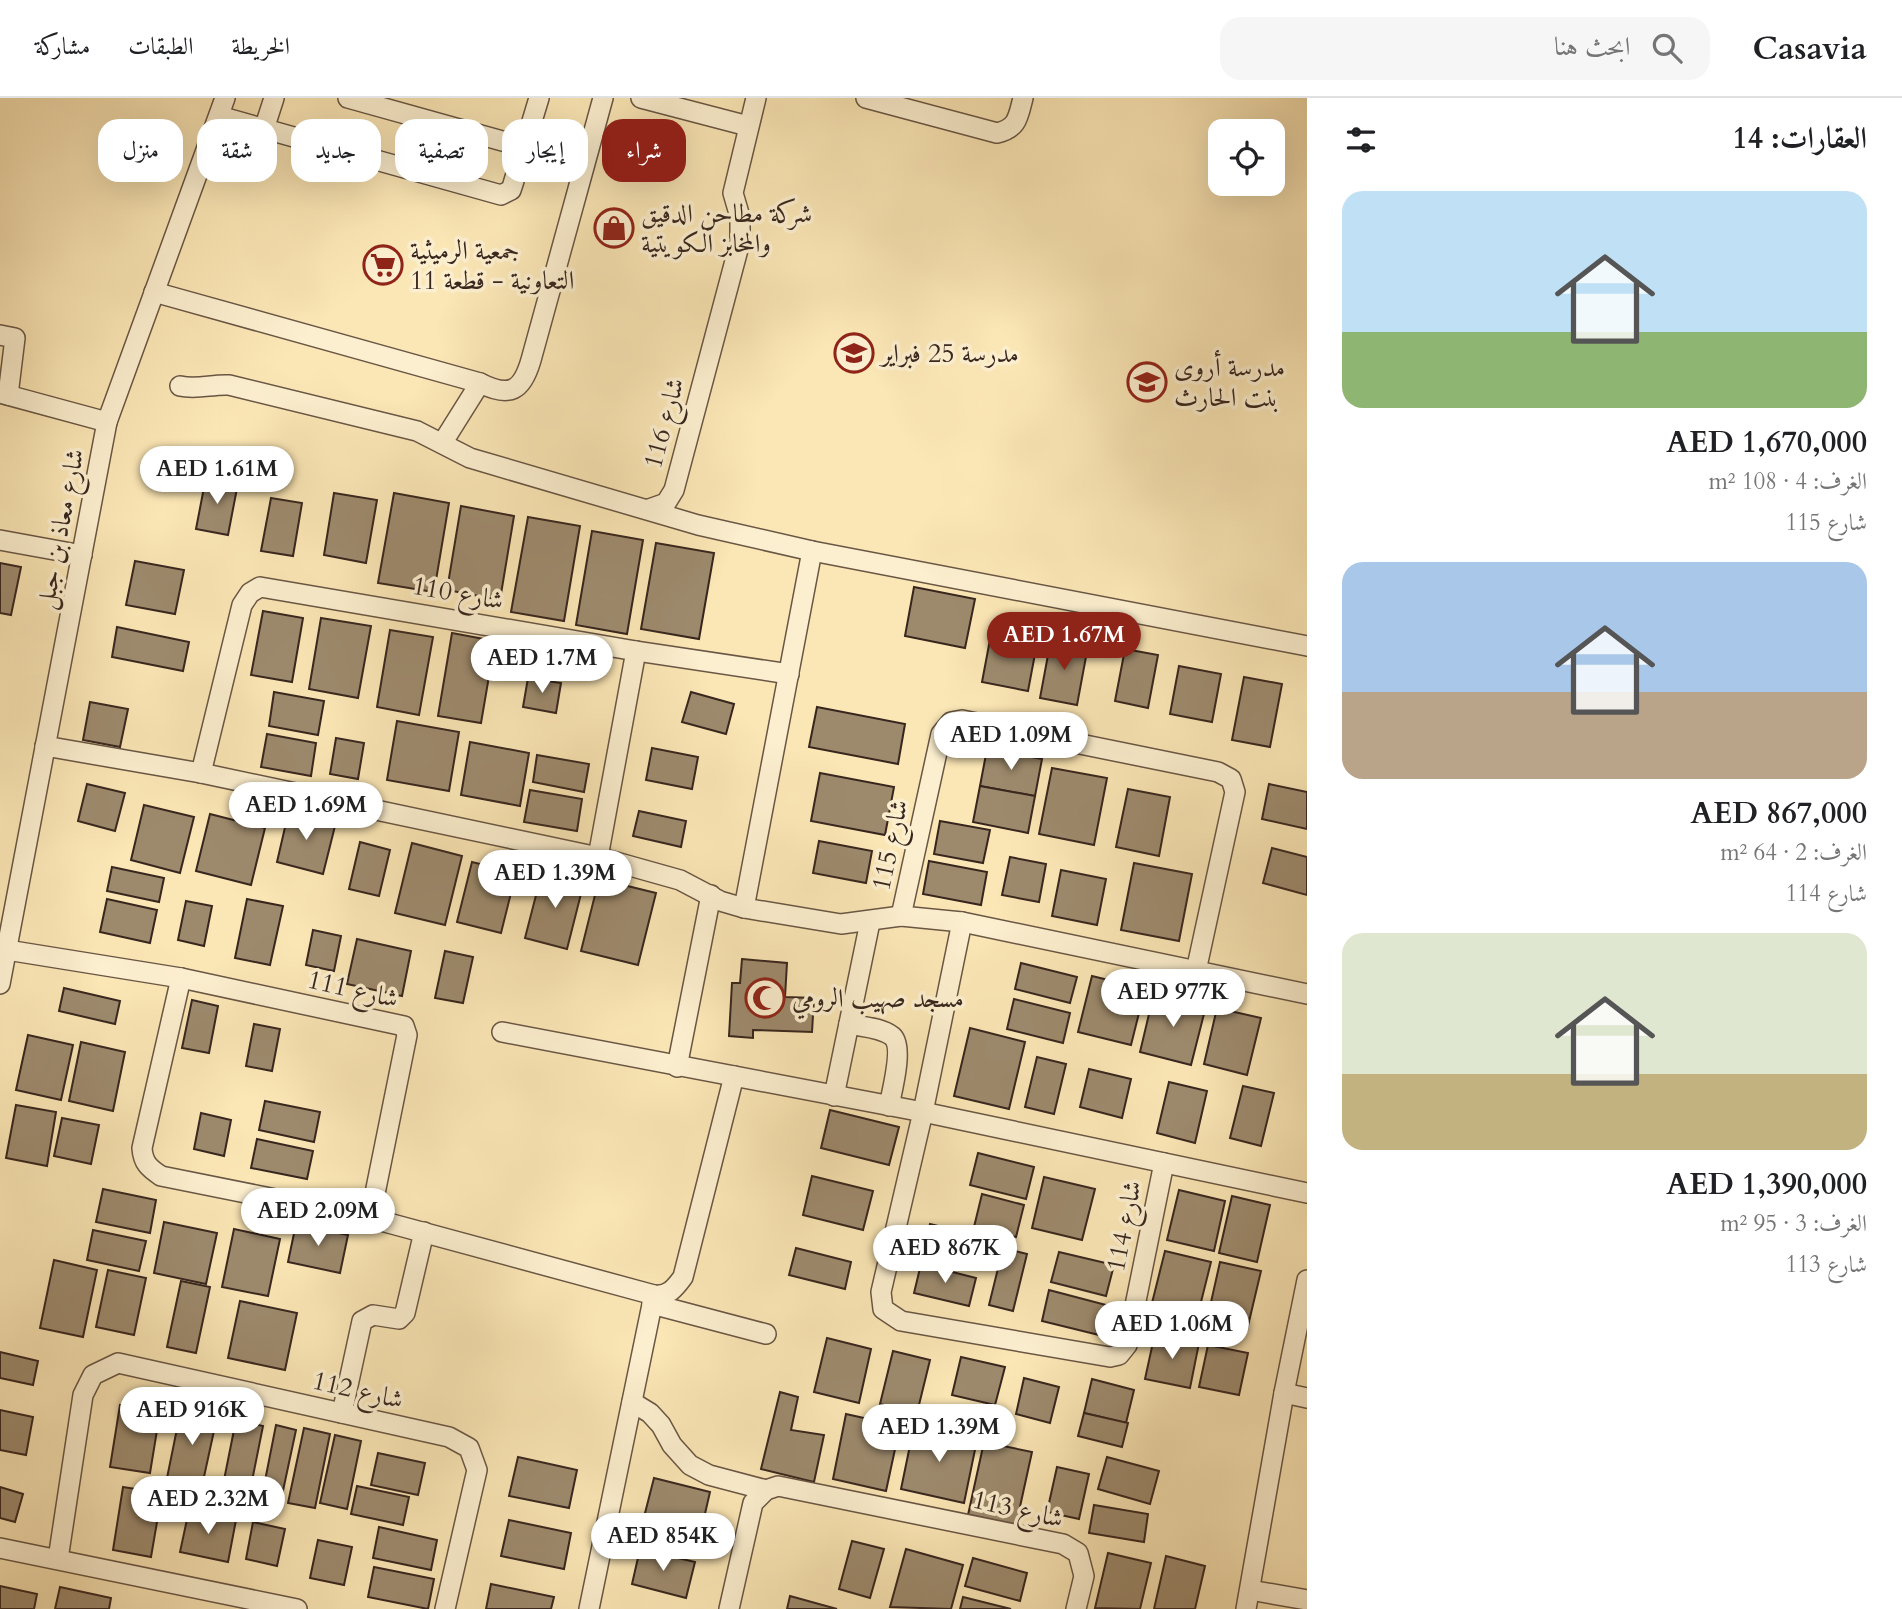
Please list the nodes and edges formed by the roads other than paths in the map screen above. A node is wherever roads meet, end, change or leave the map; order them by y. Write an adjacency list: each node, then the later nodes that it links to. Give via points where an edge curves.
1 (274, 98): 11 (street)
2 (348, 98): 15 (street)
3 (539, 98): 12 (street)
4 (603, 98): 19 (street, via 526,378 509,391)
5 (641, 98): 13 (street)
6 (756, 98): 13 (street, شارع 116)
7 (866, 98): 8 (street, via 997,133 1009,130 1017,121)
8 (1023, 98)
9 (222, 107): 10 (street); 17 (street, شارع معاذ بن جبل)
10 (245, 119)
11 (267, 119)
12 (533, 119)
13 (748, 126): 24 (street, شارع 116, via 733,193 740,217 740,242 674,490 666,503)
14 (277, 133): 16 (street, via 500,195)
15 (502, 141)
16 (514, 182)
17 (154, 292): 19 (street); 22 (street, شارع معاذ بن جبل)
18 (0, 335): 21 (street, via 15,338)
19 (480, 383): 23 (street)
20 (180, 386): 23 (street, via 229,385 417,431)
21 (4, 394): 22 (street)
22 (107, 422): 27 (street, شارع معاذ بن جبل)
23 (443, 442): 24 (street, via 479,461)
24 (649, 509): 26 (street)
25 (0, 540): 27 (street)
26 (812, 551): 28 (street); 30 (street)
27 (82, 555): 31 (street, شارع معاذ بن جبل)
28 (1307, 646)
29 (636, 651): 30 (street); 32 (street, شارع 110, via 256,588 242,605); 33 (street)
30 (789, 674): 35 (street)
31 (45, 746): 32 (street); 39 (street, شارع معاذ بن جبل)
32 (201, 773): 33 (street)
33 (598, 858): 34 (street, via 680,880)
34 (711, 895): 35 (street); 46 (street)
35 (744, 908): 37 (street, via 825,923)
36 (901, 916): 37 (street); 38 (street, شارع 115); 40 (street, شارع 115, via 941,734 951,722 962,720 1218,772 1231,779 1235,792)
37 (870, 922): 44 (street)
38 (962, 922): 40 (street, شارع 115); 50 (street, شارع 114)
39 (7, 950): 41 (street, شارع 111); 42 (street, شارع معاذ بن جبل)
40 (1196, 971): 43 (street, شارع 115)
41 (181, 978): 53 (street, via 142,1148 148,1167 161,1176); 53 (street, شارع 111, via 406,1029)
42 (0, 984)
43 (1307, 994)
44 (849, 1024): 48 (street); 49 (street, via 878,1030 895,1040 898,1053)
45 (502, 1032): 46 (street, شارع 114)
46 (677, 1067): 47 (street, شارع 114)
47 (734, 1076): 48 (street, شارع 114); 56 (street, via 682,1277 674,1289)
48 (834, 1096): 49 (street, شارع 114)
49 (889, 1106): 50 (street, شارع 114)
50 (923, 1112): 51 (street, شارع 114); 51 (street, شارع 114, via 881,1292 883,1309 901,1321 1119,1355 1127,1345)
51 (1164, 1163): 52 (street, شارع 114)
52 (1307, 1193)
53 (370, 1218): 54 (street)
54 (424, 1232): 56 (street); 61 (street, via 405,1313 399,1319 373,1315 362,1321)
55 (1307, 1280): 58 (street)
56 (653, 1300): 57 (street); 60 (street)
57 (766, 1334)
58 (1284, 1393): 59 (street); 65 (street)
59 (1307, 1398)
60 (632, 1402): 62 (street, شارع 113, via 650,1413 690,1465); 69 (street)
61 (341, 1413): 64 (street, شارع 112, via 118,1363 93,1375 83,1395); 68 (street, شارع 112, via 449,1437 469,1448 477,1470)
62 (765, 1490): 70 (street, via 753,1503); 71 (street, شارع 113, via 778,1486 1063,1544 1078,1553 1084,1576)
63 (0, 1548): 64 (street)
64 (58, 1559): 67 (street)
65 (1248, 1599): 66 (street)
66 (1307, 1600)
67 (297, 1609)
68 (445, 1609)
69 (589, 1609)
70 (729, 1609)
71 (1076, 1609)

